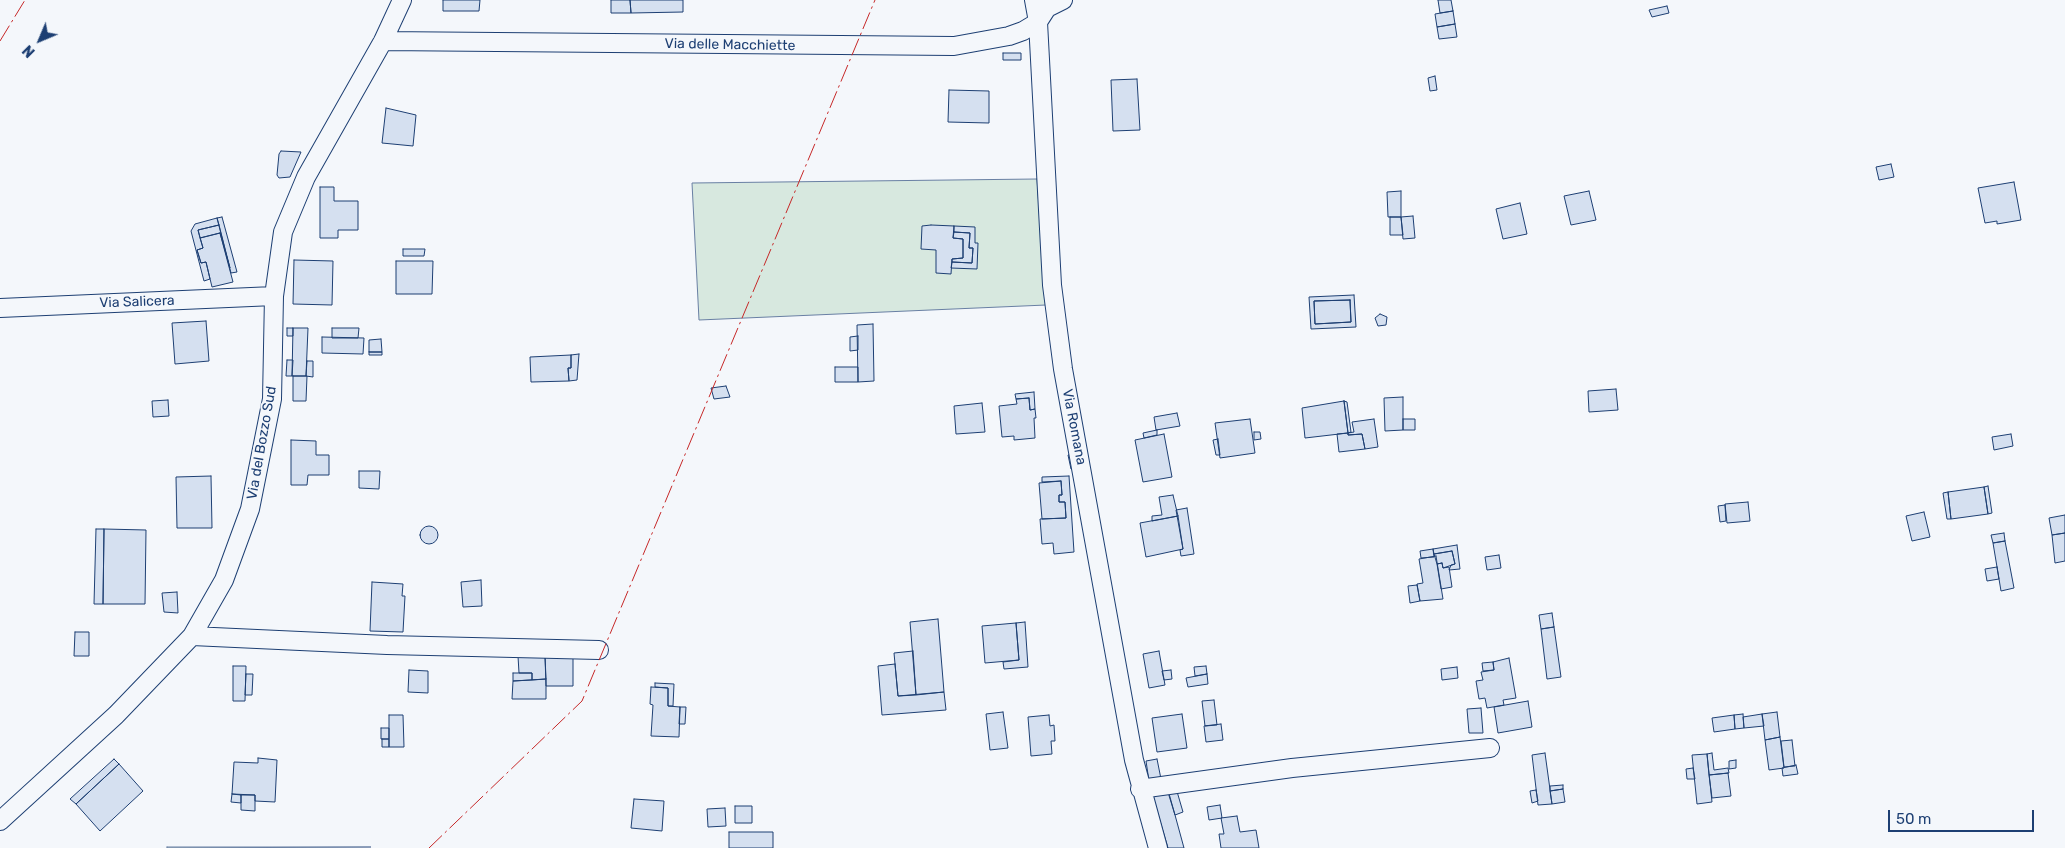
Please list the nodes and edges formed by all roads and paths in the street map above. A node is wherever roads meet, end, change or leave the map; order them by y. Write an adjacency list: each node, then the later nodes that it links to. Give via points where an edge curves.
1 (402, 0): 5 (street, Via del Bozzo Sud)
2 (1034, 0): 4 (street, Via Romana)
3 (1063, 0): 4 (street, Via delle Macchiette, via 1047,8)
4 (1038, 22): 5 (street, Via delle Macchiette, via 1009,36 954,46); 11 (street, Via Romana, via 1052,285 1063,369)
5 (383, 41): 6 (street, Via del Bozzo Sud, via 306,177 283,232)
6 (274, 296): 7 (street, Via Salicera); 8 (street, Via del Bozzo Sud, via 272,399 250,509 224,580)
7 (0, 308)
8 (192, 636): 9 (street, via 405,646); 12 (street, Via del Bozzo Sud, via 116,716)
9 (599, 650)
10 (1490, 748): 11 (street, via 1292,768)
11 (1140, 789): 13 (street, Via Romana)
12 (0, 821)
13 (1158, 848)

